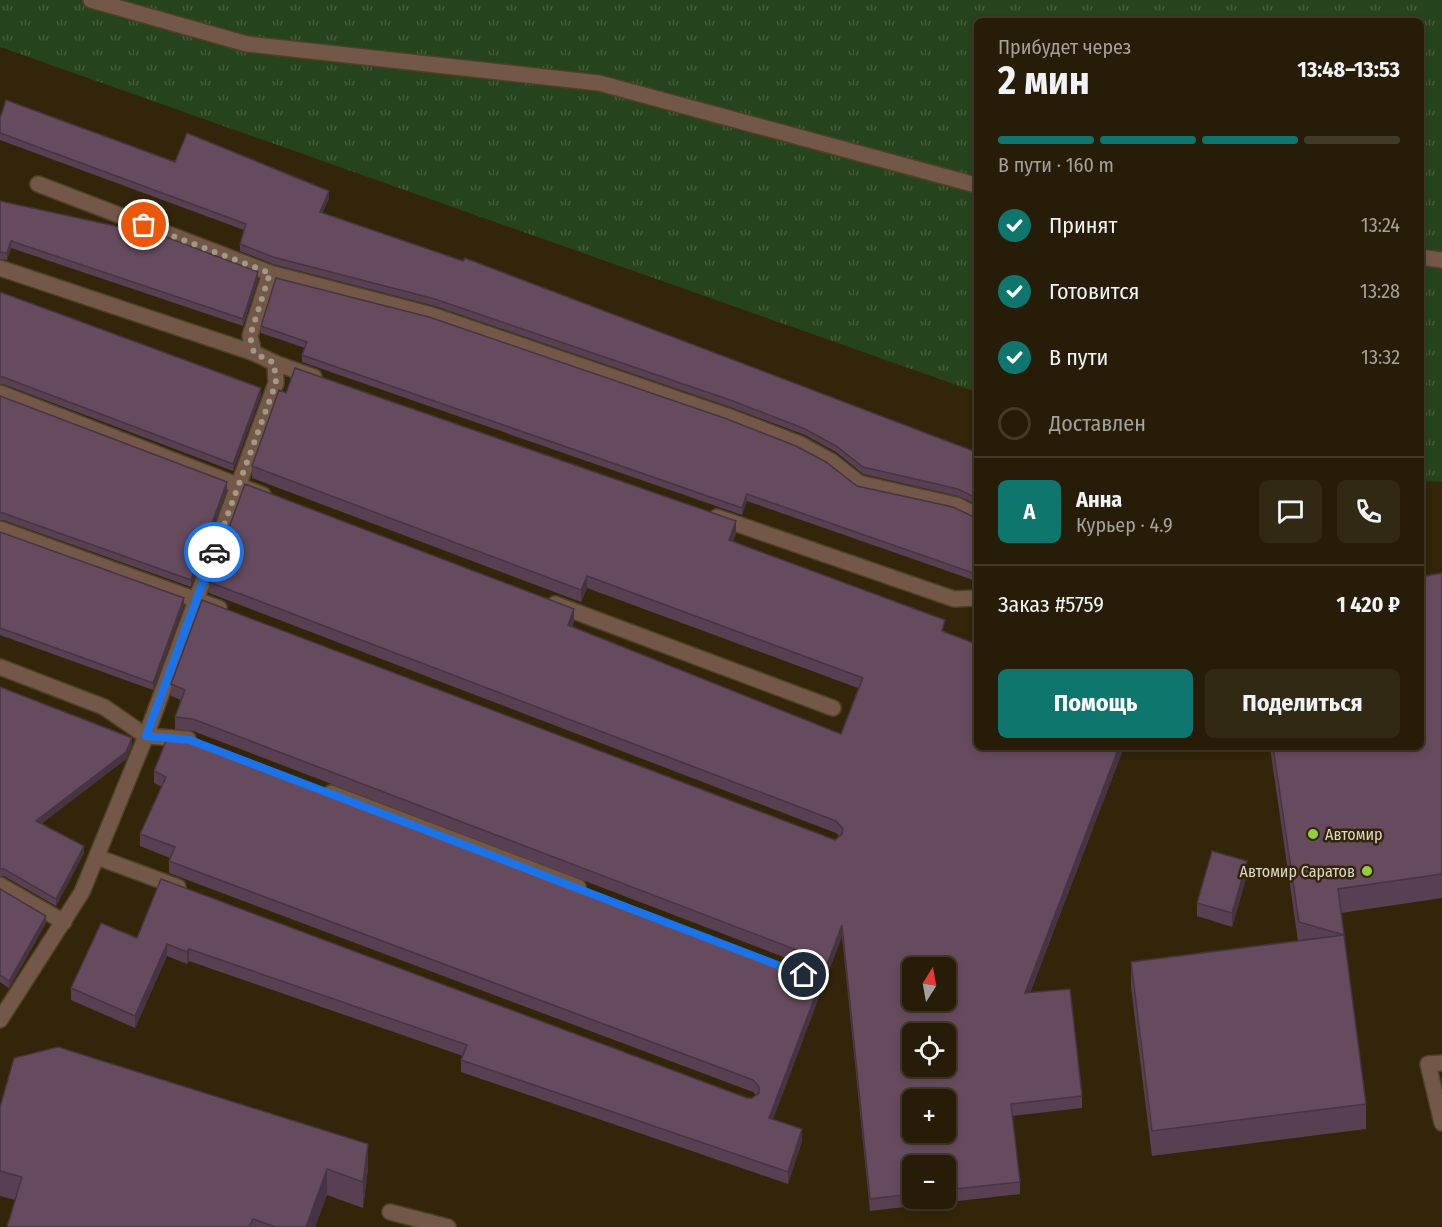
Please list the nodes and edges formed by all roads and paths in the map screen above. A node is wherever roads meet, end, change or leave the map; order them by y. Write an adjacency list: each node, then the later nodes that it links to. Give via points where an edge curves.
1 (91, 0): 3 (lane, via 247,44 600,84)
2 (38, 184): 7 (lane)
3 (974, 184)
4 (1424, 258): 5 (lane)
5 (1442, 260)
6 (0, 268): 8 (lane)
7 (270, 273): 8 (lane, via 250,336); 15 (lane, via 432,315 800,444 859,483 956,505)
8 (254, 353): 9 (lane)
9 (274, 363): 10 (lane); 12 (lane, via 276,383)
10 (331, 383)
11 (0, 393): 12 (lane)
12 (238, 485): 13 (lane); 18 (lane)
13 (272, 498)
14 (705, 513): 17 (lane, via 954,599)
15 (974, 514)
16 (0, 529): 18 (lane)
17 (974, 598)
18 (196, 599): 20 (lane); 23 (lane)
19 (541, 599): 22 (lane)
20 (230, 612)
21 (0, 667): 23 (lane, via 104,707)
22 (833, 708)
23 (146, 736): 24 (lane); 26 (lane)
24 (201, 744)
25 (322, 789): 29 (lane)
26 (97, 857): 28 (lane); 30 (lane)
27 (0, 885): 30 (lane)
28 (196, 894)
29 (596, 894)
30 (64, 922): 31 (lane)
31 (0, 1020)
32 (1442, 1063): 33 (lane, via 1428,1065)
33 (1442, 1124)
34 (390, 1212): 35 (lane)
35 (448, 1227)

